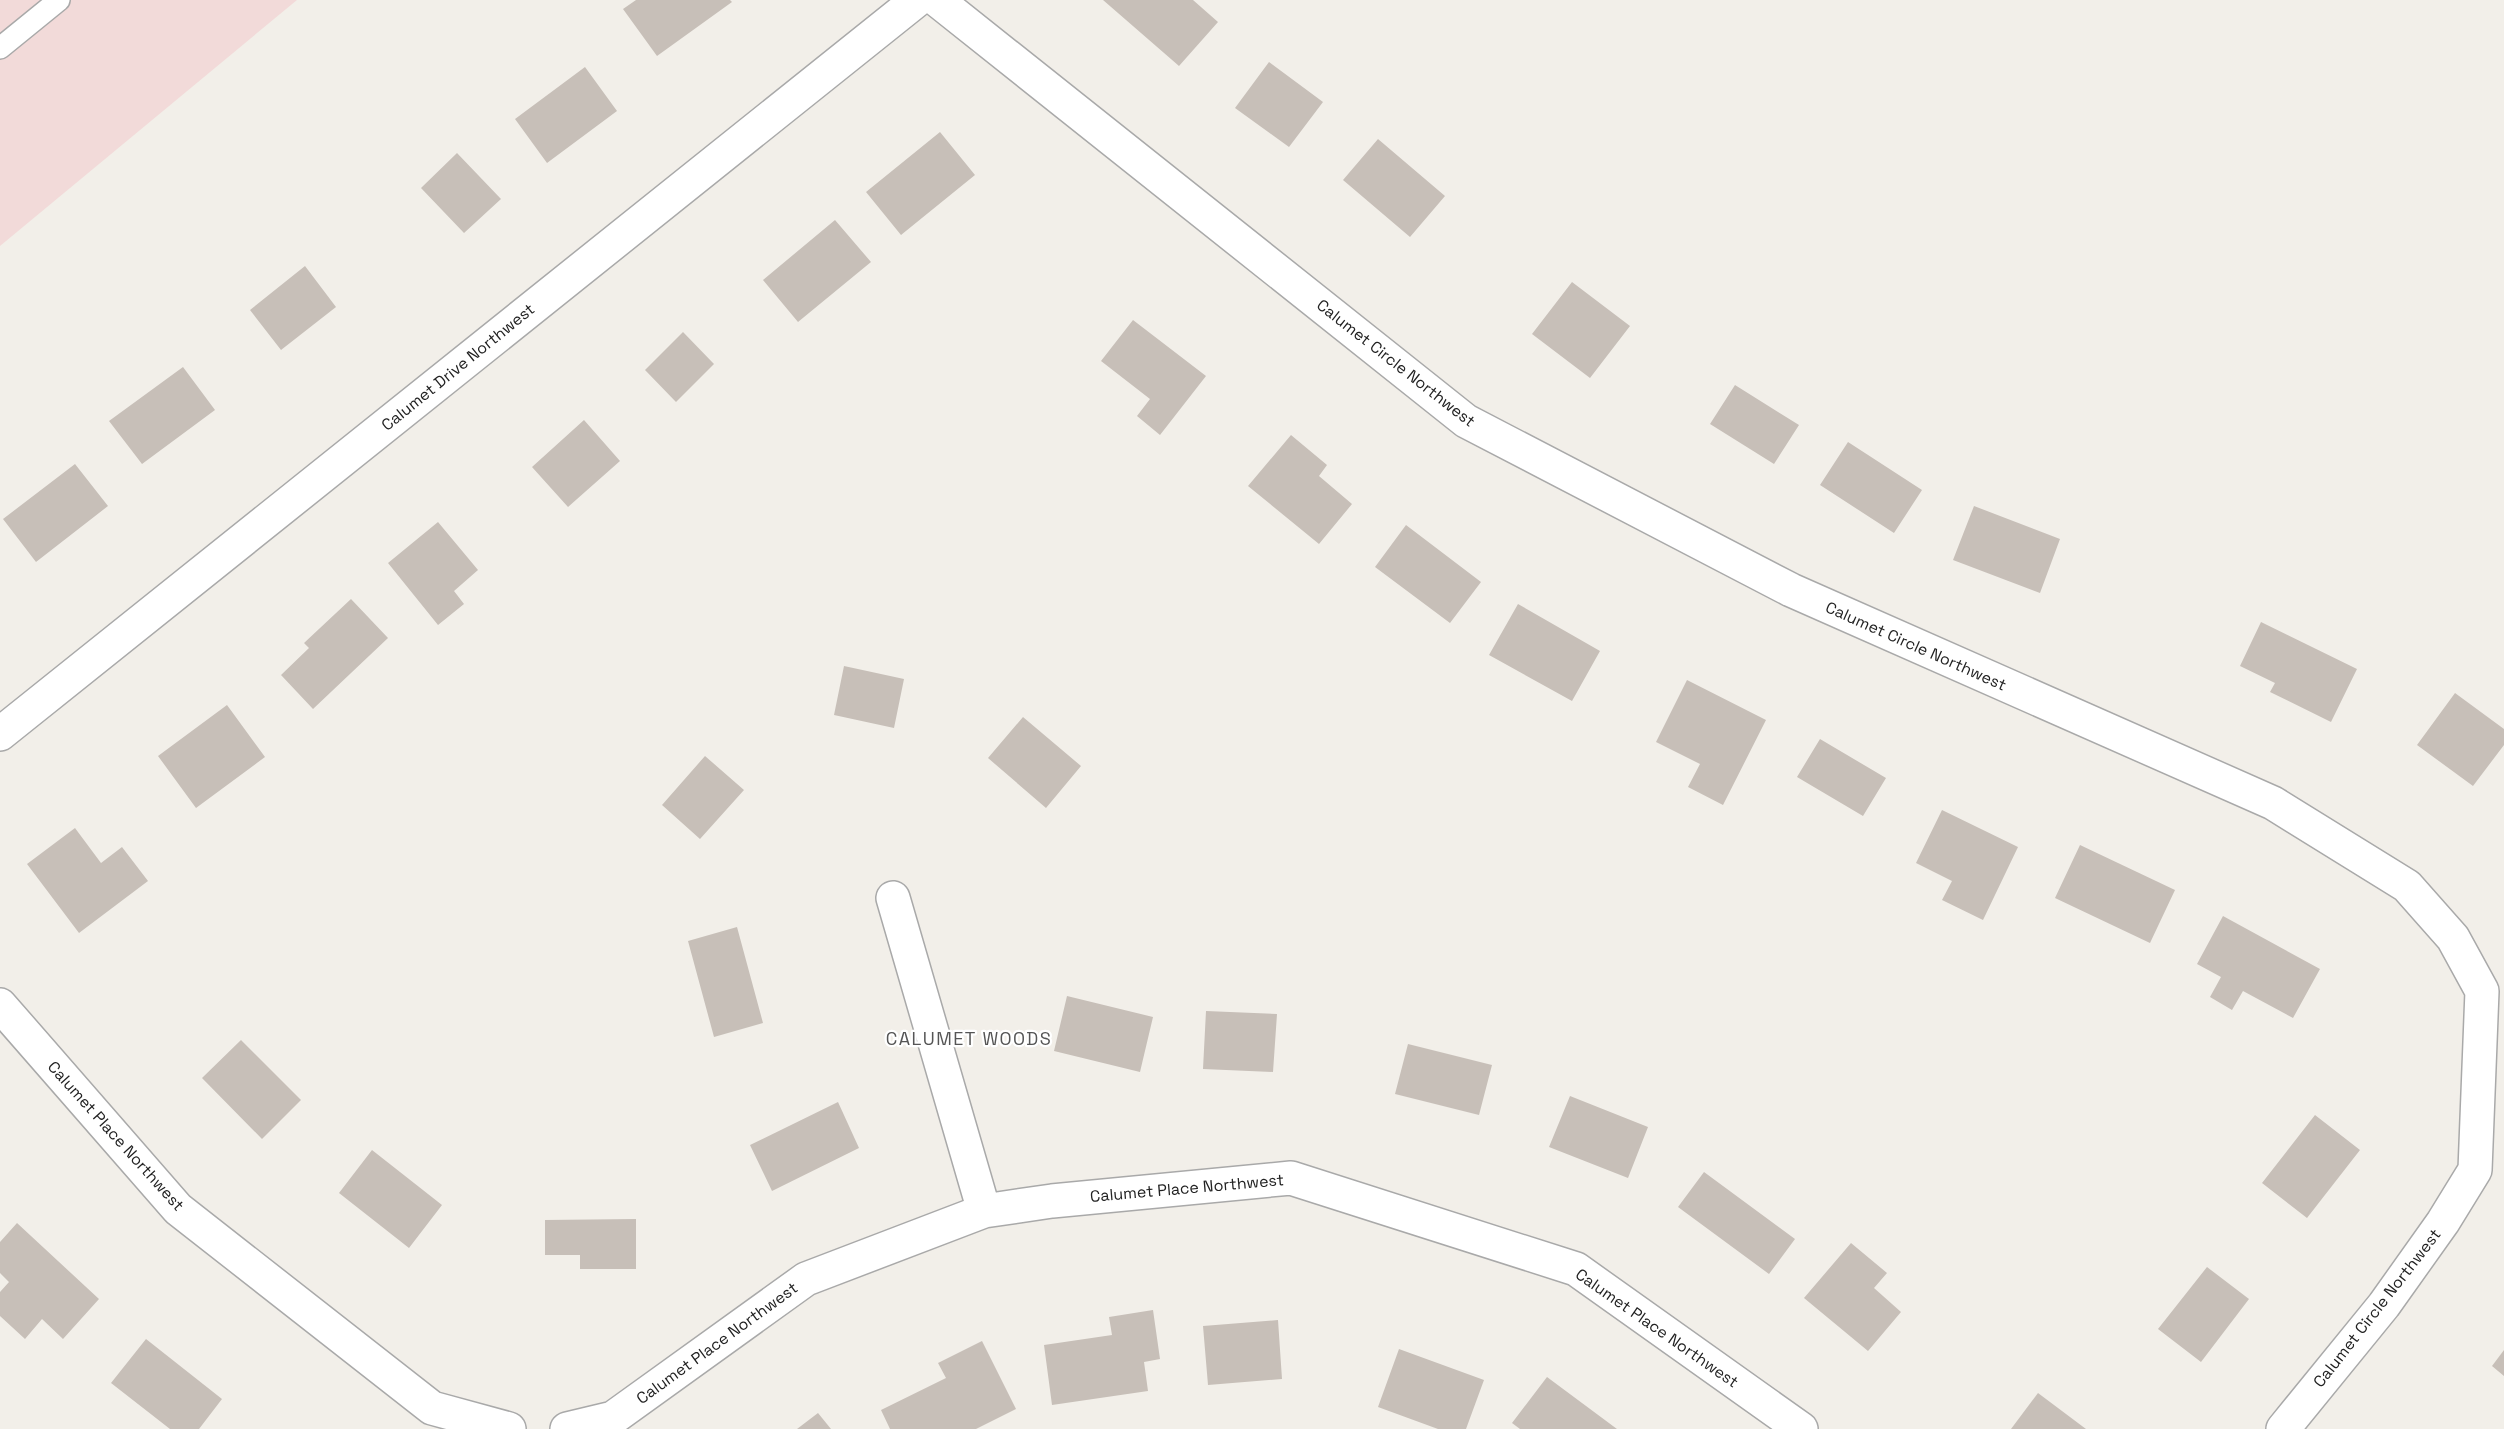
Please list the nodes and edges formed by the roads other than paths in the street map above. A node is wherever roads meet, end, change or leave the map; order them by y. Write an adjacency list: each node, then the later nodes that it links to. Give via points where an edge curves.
1 (59, 0): 4 (lane)
2 (917, 0): 5 (street, Calumet Drive Northwest)
3 (937, 0): 12 (street, Calumet Circle Northwest, via 1466,421 1791,590 2274,803 2407,886 2453,938 2482,991 2475,1170 2384,1305)
4 (0, 48)
5 (0, 735)
6 (893, 898): 8 (street)
7 (0, 1005): 9 (street, Calumet Place Northwest, via 178,1209 432,1408)
8 (984, 1211): 10 (street, Calumet Place Northwest, via 806,1280 612,1418); 11 (street, Calumet Place Northwest, via 1052,1200 1291,1178 1576,1269)
9 (509, 1429)
10 (567, 1429)
11 (1801, 1429)
12 (2283, 1429)

